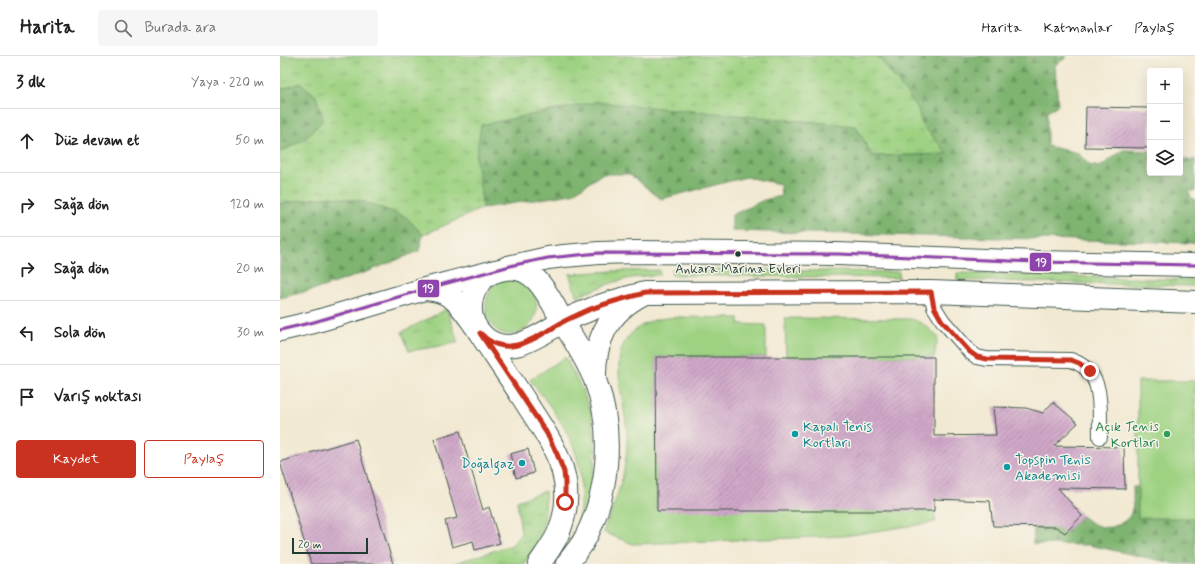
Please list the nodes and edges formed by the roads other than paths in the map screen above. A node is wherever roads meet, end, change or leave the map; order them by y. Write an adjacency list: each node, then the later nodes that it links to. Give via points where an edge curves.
1 (1195, 265): 2 (street, via 838,254 636,252 559,256)
2 (496, 271): 3 (street); 7 (street, via 513,268 530,274 544,290); 8 (street, via 485,277 476,287 471,305 472,318)
3 (425, 289): 8 (street, via 448,294 458,302); 9 (street)
4 (931, 292): 5 (street); 6 (street); 11 (lane, via 934,307 942,321 977,357 1071,360 1090,371 1099,391)
5 (645, 293): 7 (street, via 605,304); 10 (street, via 623,307 605,329 597,351)
6 (1195, 302)
7 (563, 322): 8 (street, via 540,336 516,346 494,344 484,338); 10 (street)
8 (477, 328): 12 (street, via 546,432 564,472 566,492 562,520 556,537)
9 (280, 330)
10 (595, 379): 13 (street, via 605,420 604,483 591,525)
11 (1100, 437)
12 (539, 564)
13 (568, 564)

